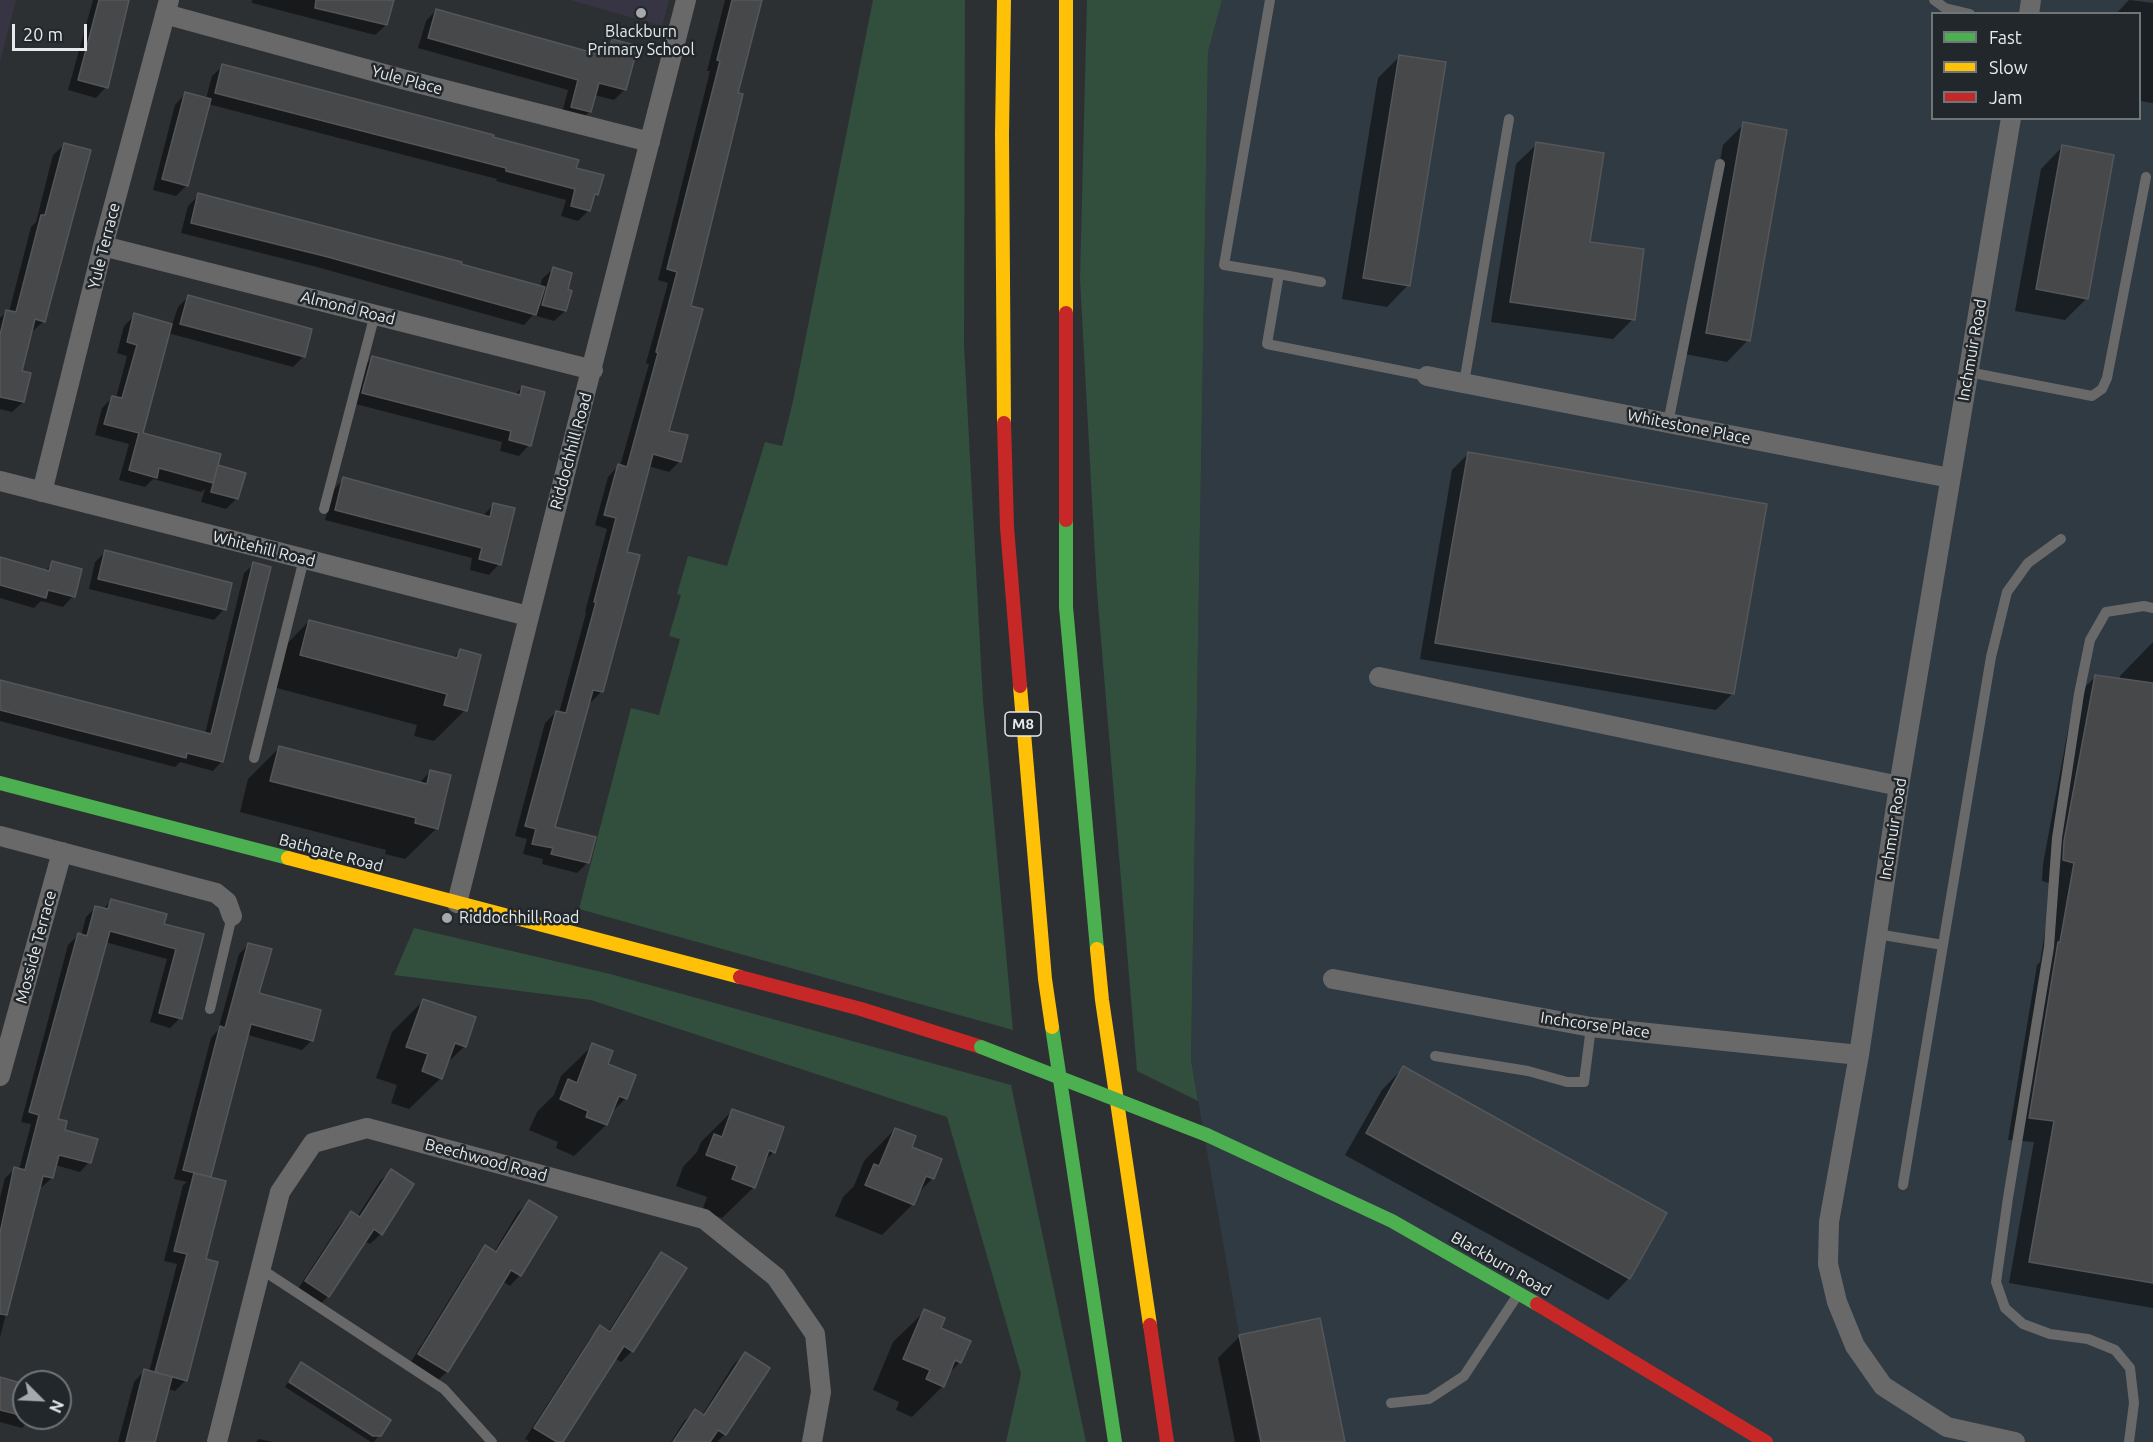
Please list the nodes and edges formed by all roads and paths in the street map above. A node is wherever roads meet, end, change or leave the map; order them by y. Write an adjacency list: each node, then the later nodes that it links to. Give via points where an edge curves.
1 (686, 0): 10 (street, Riddochhill Road)
2 (1004, 0): 54 (main road, M8, via 1002,364 1007,526 1045,979)
3 (1066, 0): 55 (main road, via 1066,607 1102,1000)
4 (1270, 0): 14 (lane, via 1224,265)
5 (1934, 0): 7 (lane, via 1944,8)
6 (167, 7): 10 (street, Yule Place, via 402,79); 13 (street, Yule Terrace)
7 (1961, 12)
8 (1509, 119): 20 (lane)
9 (2011, 120): 18 (street, Inchmuir Road)
10 (650, 142): 17 (street, Riddochhill Road)
11 (1720, 164): 21 (lane)
12 (2146, 177): 18 (lane, via 2102,389 2092,396)
13 (103, 246): 16 (street, Almond Road); 24 (street, Yule Terrace)
14 (1279, 274): 15 (lane); 19 (lane, via 1267,344)
15 (1321, 282)
16 (375, 314): 17 (street, Almond Road); 25 (lane)
17 (593, 370): 29 (street, Riddochhill Road)
18 (1968, 372): 22 (street, Inchmuir Road)
19 (1427, 376): 20 (street, Whitestone Place)
20 (1464, 383): 21 (street, Whitestone Place)
21 (1668, 423): 22 (street, Whitestone Place)
22 (1950, 478): 33 (street, Inchmuir Road)
23 (0, 481): 24 (street, Whitehill Road)
24 (42, 492): 27 (street, Whitehill Road)
25 (324, 509)
26 (2061, 539): 39 (lane, via 2028,563 2007,592 1991,657)
27 (304, 559): 29 (street, Whitehill Road); 31 (lane)
28 (2153, 608): 58 (lane, via 2106,612 2090,640 2057,838 2049,947 1996,1282 2005,1308 2023,1324 2050,1334 2088,1339 2115,1350 2130,1368 2134,1403)
29 (528, 616): 36 (street, Riddochhill Road)
30 (1379, 677): 33 (street)
31 (254, 758)
32 (0, 783): 36 (main road, Bathgate Road)
33 (1899, 786): 38 (street, Inchmuir Road)
34 (0, 836): 35 (street)
35 (62, 852): 37 (street, via 216,893 227,902); 46 (street, Mosside Terrace)
36 (457, 903): 43 (main road, Bathgate Road, via 861,1009)
37 (232, 915): 41 (lane)
38 (1877, 934): 39 (lane); 44 (street, Inchmuir Road)
39 (1943, 945): 47 (lane)
40 (1333, 979): 42 (street, Inchcorse Place)
41 (210, 1009)
42 (1591, 1027): 44 (street, Inchcorse Place); 45 (lane, via 1584,1082)
43 (981, 1047): 49 (main road, Blackburn Road, bridge, via 1207,1135 1392,1221)
44 (1859, 1055): 57 (street, Inchmuir Road, via 1829,1222 1828,1264 1837,1302 1855,1346 1883,1386 1947,1427)
45 (1435, 1056)
46 (1, 1070)
47 (1903, 1185)
48 (261, 1269): 51 (street, Beechwood Road); 52 (lane, via 444,1389); 53 (street, Beechwood Road, via 280,1192 313,1143 367,1128 704,1220 776,1277 815,1334 821,1392)
49 (1519, 1292): 50 (lane, via 1464,1376 1429,1399); 56 (main road, Blackburn Road)
50 (1391, 1403)
51 (217, 1442)
52 (492, 1442)
53 (812, 1442)
54 (1115, 1442)
55 (1167, 1442)
56 (1766, 1442)
57 (2015, 1442)
58 (2129, 1442)

